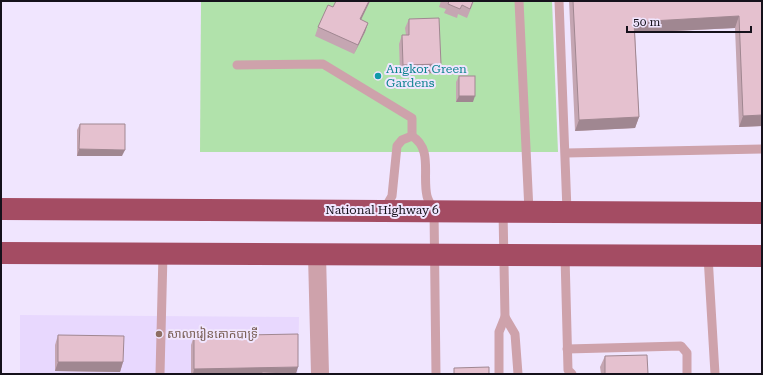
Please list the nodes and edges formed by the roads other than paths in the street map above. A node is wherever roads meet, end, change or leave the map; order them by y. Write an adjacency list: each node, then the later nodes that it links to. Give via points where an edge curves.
1 (519, 1): 11 (lane)
2 (559, 1): 6 (lane)
3 (237, 65): 4 (lane, via 323,64 412,118)
4 (412, 136): 8 (lane, via 402,140 397,146 392,196); 9 (lane, via 420,141 424,149 427,198)
5 (762, 149): 6 (lane)
6 (566, 153): 12 (lane)
7 (1, 208): 8 (highway, National Highway 6)
8 (384, 210): 9 (highway, National Highway 6)
9 (434, 210): 10 (highway, National Highway 6); 17 (lane)
10 (503, 211): 11 (highway, National Highway 6); 18 (lane)
11 (529, 211): 12 (highway, National Highway 6)
12 (568, 211): 13 (highway, National Highway 6)
13 (762, 213)
14 (1, 253): 15 (highway)
15 (163, 254): 16 (highway); 24 (lane)
16 (317, 255): 17 (highway); 25 (street)
17 (435, 255): 18 (highway); 26 (lane)
18 (503, 256): 19 (highway); 22 (lane)
19 (565, 256): 20 (highway); 23 (lane)
20 (708, 256): 21 (highway); 31 (lane)
21 (762, 256)
22 (505, 317): 27 (lane, via 499,332); 28 (lane, via 515,334)
23 (567, 349): 29 (lane, via 568,370); 30 (lane, via 681,346 687,353)
24 (160, 374)
25 (320, 374)
26 (436, 374)
27 (498, 374)
28 (518, 374)
29 (572, 374)
30 (687, 374)
31 (716, 374)

